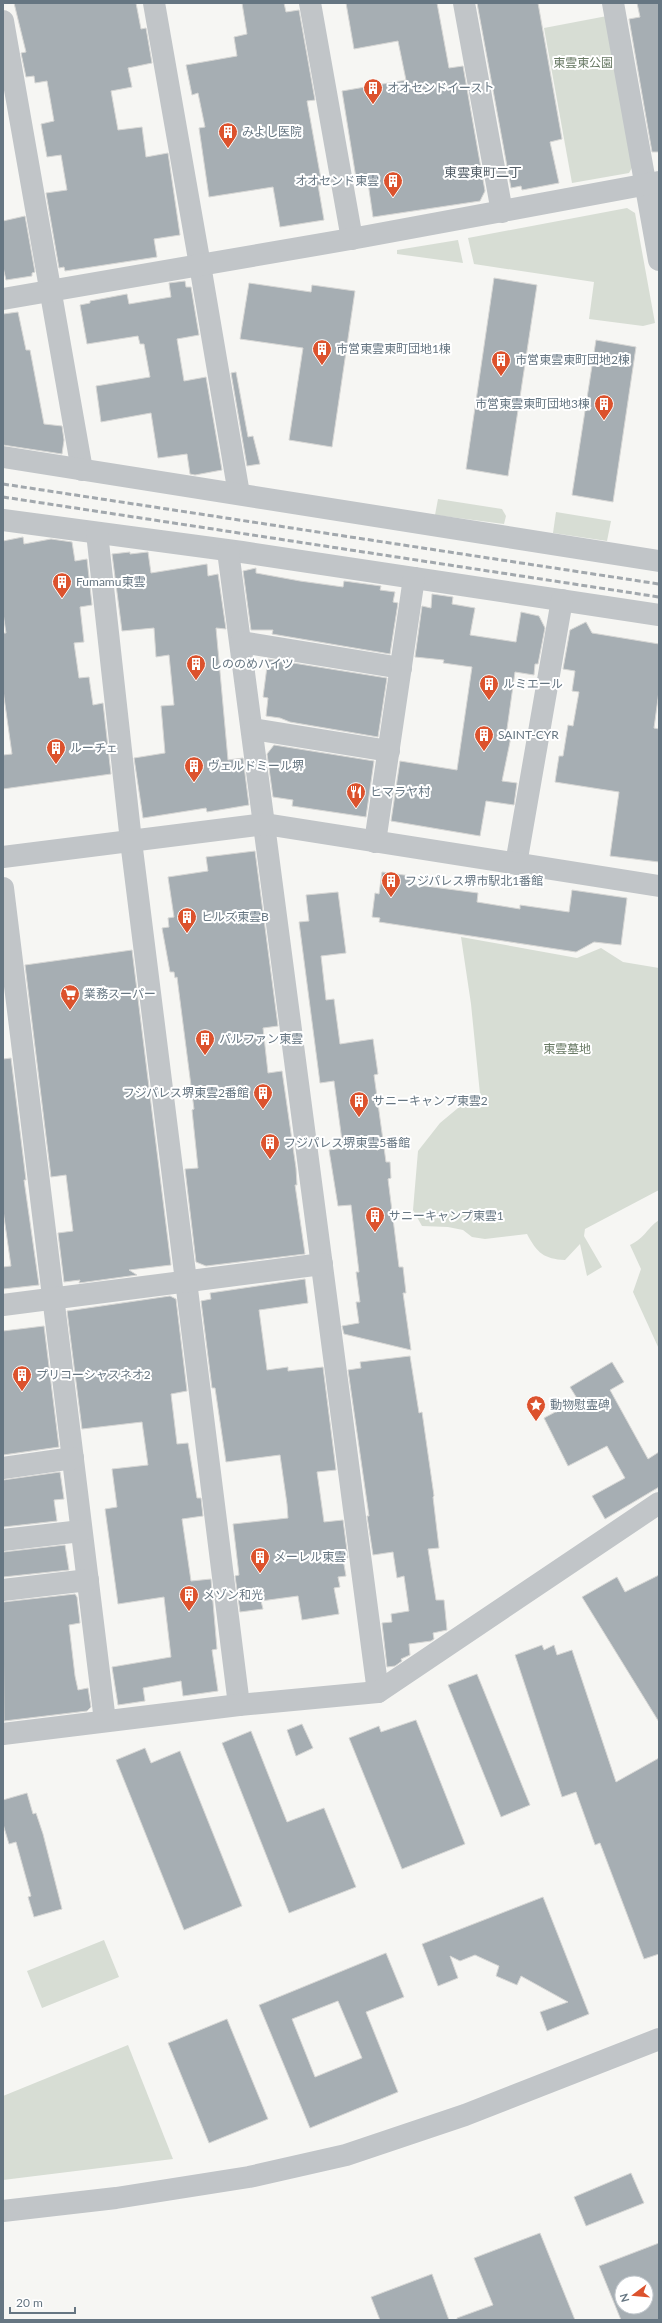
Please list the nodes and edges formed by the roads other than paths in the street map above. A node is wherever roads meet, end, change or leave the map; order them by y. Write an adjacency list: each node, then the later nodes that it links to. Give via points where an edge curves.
1 (154, 3): 10 (street)
2 (310, 3): 8 (street)
3 (464, 3): 7 (street)
4 (613, 3): 6 (street)
5 (3, 21): 11 (street)
6 (652, 183): 7 (street); 9 (street)
7 (502, 212): 8 (street)
8 (352, 239): 10 (street)
9 (659, 260)
10 (200, 265): 11 (street); 15 (street)
11 (50, 291): 12 (street); 14 (street)
12 (3, 299)
13 (3, 457): 14 (street)
14 (82, 470): 15 (street)
15 (239, 494): 19 (street)
16 (3, 520): 17 (street)
17 (97, 533): 18 (street); 28 (street)
18 (228, 551): 20 (street); 23 (street)
19 (659, 561)
20 (414, 578): 21 (street); 24 (street)
21 (562, 600): 22 (street); 31 (street)
22 (659, 614)
23 (241, 642): 24 (street); 25 (street)
24 (401, 668): 26 (street)
25 (252, 729): 26 (street); 27 (street)
26 (389, 751): 29 (street)
27 (265, 824): 28 (street); 29 (street); 34 (street)
28 (131, 841): 30 (street); 35 (street)
29 (375, 842): 31 (street)
30 (3, 857)
31 (516, 864): 32 (street)
32 (659, 886)
33 (3, 888): 36 (street)
34 (322, 1264): 35 (street); 45 (street)
35 (186, 1282): 36 (street); 46 (street)
36 (52, 1298): 37 (street); 38 (street)
37 (3, 1305)
38 (73, 1458): 39 (street); 41 (street)
39 (3, 1468)
40 (659, 1503): 45 (street)
41 (81, 1531): 42 (street); 43 (street)
42 (3, 1540)
43 (88, 1580): 44 (street); 47 (street)
44 (3, 1590)
45 (378, 1692): 46 (street)
46 (239, 1705): 47 (street)
47 (106, 1721): 48 (street)
48 (3, 1734)
49 (659, 2039): 50 (street, via 465,2115 346,2155 241,2178 116,2198)
50 (3, 2211)

